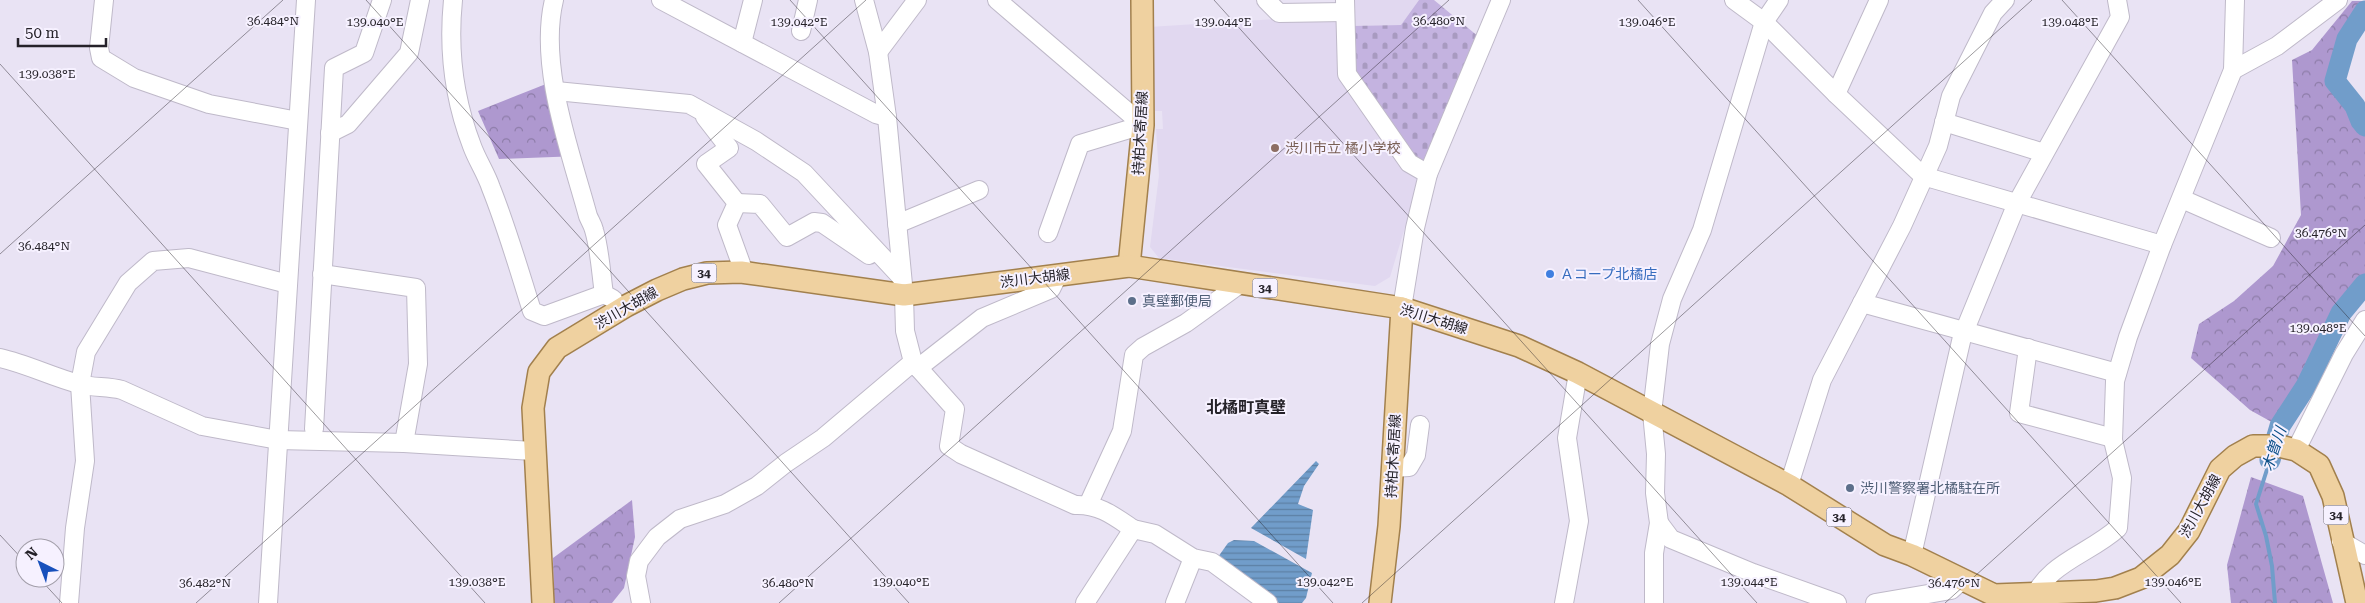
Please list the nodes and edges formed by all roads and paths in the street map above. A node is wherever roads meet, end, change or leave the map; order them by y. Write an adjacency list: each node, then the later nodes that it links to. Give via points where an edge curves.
1 (104, 0): 33 (street, via 99,48 101,58 134,78 209,104)
2 (306, 0): 33 (street)
3 (382, 0): 36 (street, via 364,53 334,68)
4 (420, 0): 36 (street, via 409,53 348,124)
5 (453, 0): 56 (street, via 450,33 458,97 472,146 491,187 532,310 544,316)
6 (554, 0): 29 (street, via 550,52)
7 (661, 0): 26 (street)
8 (753, 0): 26 (street)
9 (808, 0): 25 (street)
10 (864, 0): 27 (street)
11 (917, 0): 27 (street)
12 (998, 0): 35 (street)
13 (1142, 0): 35 (main road, 持柏木寄居線)
14 (1266, 0): 23 (street, via 1279,13)
15 (1501, 0): 38 (street)
16 (1734, 0): 24 (street)
17 (1779, 0): 24 (street)
18 (1879, 0): 30 (street)
19 (2005, 0): 34 (street, via 1993,13 1951,96)
20 (2117, 0): 37 (street, via 2120,17)
21 (2235, 0): 28 (street)
22 (2338, 0): 28 (street, via 2277,46)
23 (1345, 6): 38 (street, via 1346,74 1409,163)
24 (1764, 22): 30 (street); 68 (street, via 1702,230 1672,299 1660,344)
25 (801, 31)
26 (742, 43): 32 (street)
27 (878, 52): 32 (street)
28 (2233, 70): 41 (street)
29 (556, 92): 31 (street, via 689,104); 56 (street, via 565,137 594,229)
30 (1836, 94): 39 (street)
31 (698, 109): 42 (street, via 729,148 706,164); 48 (street, via 756,141 804,173)
32 (887, 117): 44 (street)
33 (298, 121): 53 (street)
34 (1944, 122): 37 (street); 39 (street, via 1938,146)
35 (1143, 126): 45 (street, via 1080,144); 49 (main road, 持柏木寄居線)
36 (330, 133): 51 (street)
37 (2044, 153): 43 (street)
38 (1428, 174): 59 (street)
39 (1924, 176): 43 (street); 57 (street)
40 (979, 190): 44 (street)
41 (2182, 199): 46 (street); 47 (street)
42 (737, 203): 48 (street, via 760,204 787,237 814,222 822,222 873,257); 50 (street, via 727,225)
43 (2017, 203): 47 (street); 61 (street)
44 (897, 224): 55 (street)
45 (1048, 233)
46 (2272, 238)
47 (2162, 245): 66 (street)
48 (879, 254): 55 (street)
49 (1129, 266): 52 (main road, 渋川大胡線 / 34); 54 (main road, 渋川大胡線 / 34)
50 (744, 272): 55 (main road, 渋川大胡線 / 34); 58 (main road, 渋川大胡線 / 34, via 708,273 683,279)
51 (322, 274): 70 (street); 73 (street, via 416,288 418,364)
52 (1058, 275): 55 (main road, 渋川大胡線 / 34); 64 (street, via 1051,289 982,318)
53 (288, 284): 67 (street, via 189,258 153,261 128,283 86,352); 72 (street)
54 (1240, 284): 59 (main road, 渋川大胡線 / 34); 78 (street, via 1186,324 1134,355 1122,431)
55 (903, 286): 64 (street, via 905,331)
56 (604, 294): 58 (street)
57 (1862, 303): 61 (street); 77 (street, via 1822,380)
58 (626, 306): 75 (main road, 渋川大胡線 / 34, via 558,348 538,372)
59 (1402, 308): 65 (main road, 渋川大胡線 / 34, via 1519,346); 76 (main road, 持柏木寄居線)
60 (2365, 320): 74 (street)
61 (1964, 331): 62 (street); 82 (street)
62 (2028, 348): 66 (street); 71 (street, via 2019,413)
63 (0, 358): 67 (street)
64 (915, 365): 78 (street, via 955,409 950,446 1075,506); 90 (street, via 758,486 725,504 680,519 657,537 639,561 636,576)
65 (1578, 373): 68 (main road, 渋川大胡線 / 34); 95 (street, via 1567,438 1579,521)
66 (2117, 373): 71 (street)
67 (80, 384): 72 (street, via 122,390 202,426); 87 (street, via 85,461)
68 (1652, 413): 77 (main road, 渋川大胡線 / 34); 79 (street, via 1655,493)
69 (1420, 425): 76 (street, via 1416,455 1409,467)
70 (314, 429)
71 (2113, 438): 86 (street, via 2122,478 2118,528 2104,540 2055,568)
72 (278, 440): 73 (street); 88 (street)
73 (404, 443): 75 (street)
74 (2291, 449): 81 (main road, 34, via 2319,466 2333,496); 86 (main road, 渋川大胡線 / 34, via 2253,446 2220,468 2189,531 2170,555 2141,578 2115,588)
75 (534, 451): 89 (main road, 渋川大胡線 / 34)
76 (1392, 468): 94 (main road, 持柏木寄居線)
77 (1789, 485): 82 (main road, 渋川大胡線 / 34, via 1885,545)
78 (1088, 505): 80 (street, via 1104,509)
79 (1660, 523): 96 (street, via 1654,553); 97 (street, via 1671,539)
80 (1133, 529): 84 (street, via 1155,534); 91 (street)
81 (2341, 541): 83 (street); 99 (main road, 34)
82 (1912, 555): 85 (main road, 渋川大胡線 / 34)
83 (2365, 555)
84 (1193, 558): 92 (street); 93 (street, via 1212,562)
85 (1962, 580): 86 (main road, 渋川大胡線 / 34, via 1994,595); 98 (street, via 1951,590)
86 (2033, 598)
87 (69, 603)
88 (268, 603)
89 (543, 603)
90 (642, 603)
91 (1085, 603)
92 (1176, 603)
93 (1268, 603)
94 (1380, 603)
95 (1564, 603)
96 (1654, 603)
97 (1837, 603)
98 (1875, 603)
99 (2357, 603)

